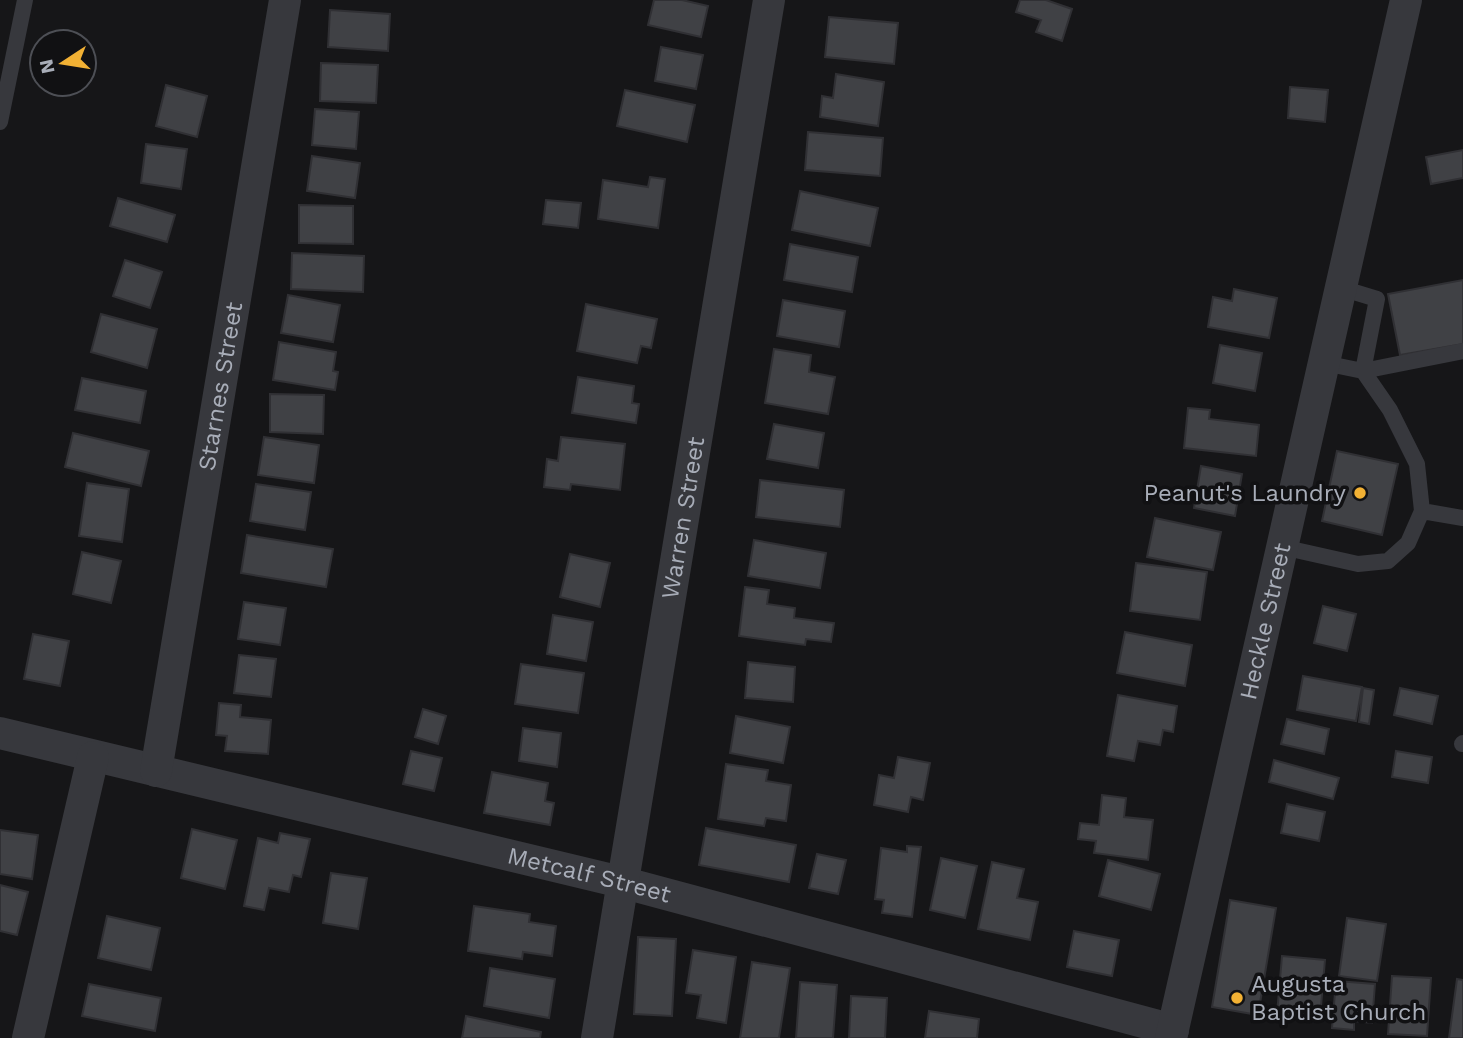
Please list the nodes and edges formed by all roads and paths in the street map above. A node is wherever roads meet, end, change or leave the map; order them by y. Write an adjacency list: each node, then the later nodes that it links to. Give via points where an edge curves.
1 (25, 0): 5 (lane)
2 (285, 0): 15 (street, Starnes Street)
3 (769, 0): 16 (street, Warren Street)
4 (1406, 0): 6 (street, Heckle Street)
5 (0, 122)
6 (1341, 288): 8 (street, Heckle Street); 9 (lane, via 1377,299)
7 (1463, 351): 9 (lane)
8 (1324, 363): 9 (lane); 12 (street, Heckle Street)
9 (1363, 371): 10 (lane, via 1390,410 1417,464)
10 (1422, 511): 11 (lane); 12 (lane, via 1408,543 1388,561 1358,564)
11 (1463, 518)
12 (1282, 547): 17 (street, Heckle Street)
13 (0, 733): 14 (street, Metcalf Street)
14 (93, 757): 15 (street, Metcalf Street); 18 (street)
15 (156, 771): 16 (street, Metcalf Street)
16 (621, 882): 17 (street, Metcalf Street); 19 (street, Warren Street)
17 (1172, 1034)
18 (28, 1038)
19 (597, 1038)

